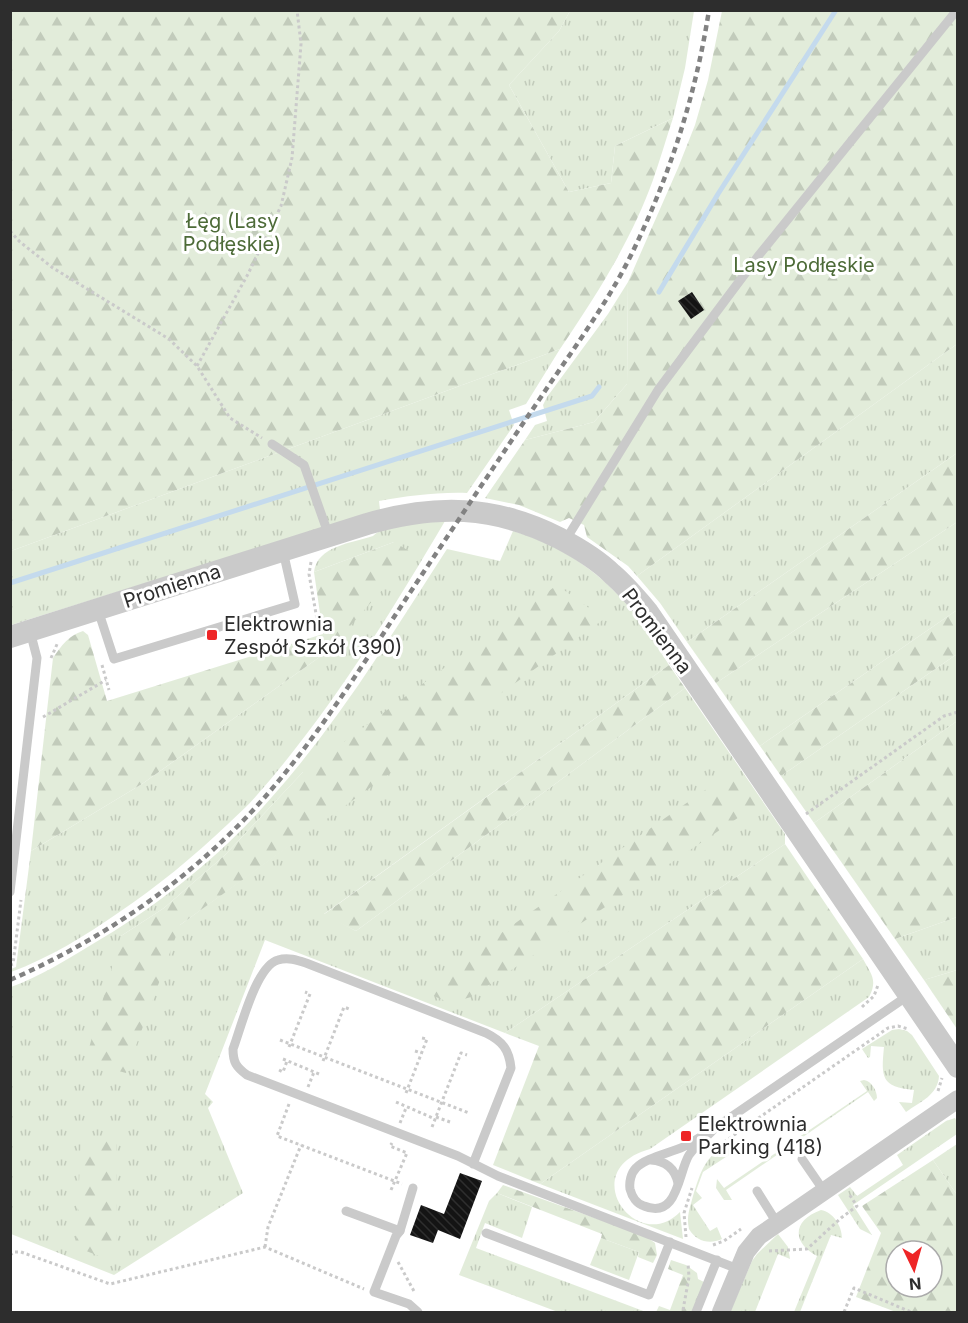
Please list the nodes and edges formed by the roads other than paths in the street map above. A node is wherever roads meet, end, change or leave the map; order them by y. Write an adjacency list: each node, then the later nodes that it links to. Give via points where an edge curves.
1 (957, 10): 3 (lane, via 759,255 658,390)
2 (272, 444): 4 (lane, via 304,465 316,498)
3 (565, 541): 4 (street, Promienna, via 515,519 487,513 430,510 389,518); 10 (street, Promienna, via 612,573 647,611)
4 (323, 545): 5 (street, Promienna)
5 (283, 551): 6 (street, Promienna); 6 (lane, via 295,604 114,659)
6 (98, 610): 7 (street, Promienna)
7 (20, 634): 8 (lane, via 37,658)
8 (11, 885): 9 (lane)
9 (10, 891)
10 (909, 995): 11 (street, Promienna); 13 (lane)
11 (949, 1068)
12 (957, 1099): 20 (street)
13 (715, 1128): 15 (lane, via 684,1147); 17 (lane, via 690,1155)
14 (802, 1159): 20 (lane)
15 (650, 1160): 17 (lane, via 666,1163); 17 (lane, via 636,1168 630,1182 638,1203 661,1208 674,1198)
16 (473, 1164): 16 (lane, via 511,1068 510,1054 500,1040 306,963 289,958 269,965 260,976 233,1049 238,1069); 25 (lane)
17 (678, 1183)
18 (413, 1188): 23 (lane)
19 (757, 1191): 22 (lane)
20 (824, 1191): 22 (street)
21 (346, 1211): 23 (lane)
22 (777, 1223): 27 (street, via 754,1241)
23 (400, 1232): 28 (lane, via 374,1292 410,1304)
24 (486, 1233): 25 (lane, via 649,1295)
25 (669, 1242): 26 (lane)
26 (717, 1260): 27 (lane); 29 (lane)
27 (738, 1269): 30 (street)
28 (417, 1312)
29 (696, 1312)
30 (721, 1312)

